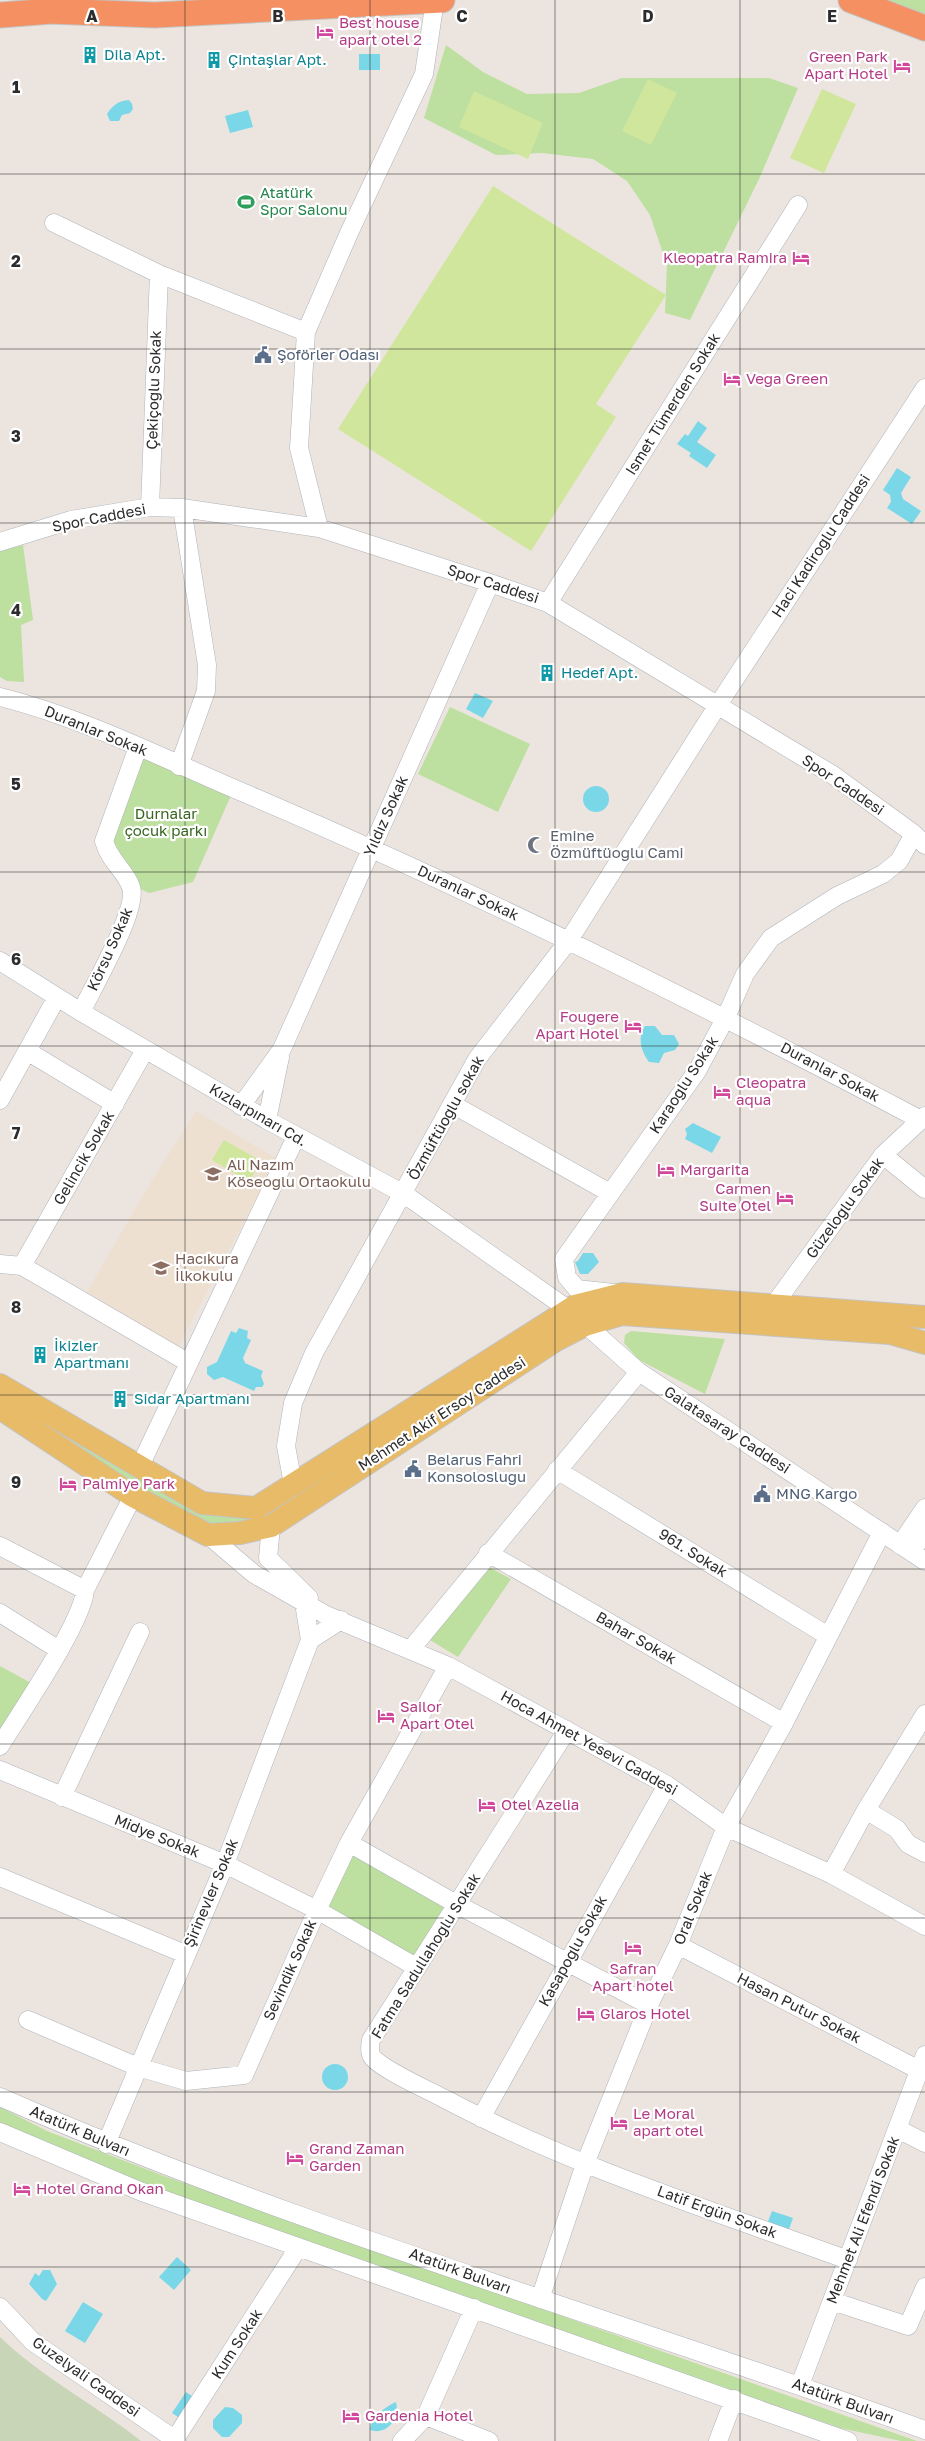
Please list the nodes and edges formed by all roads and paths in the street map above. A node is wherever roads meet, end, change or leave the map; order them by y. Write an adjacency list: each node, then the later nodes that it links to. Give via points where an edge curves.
1 (196, 0): 5 (highway)
2 (435, 0): 3 (highway); 5 (highway, via 155,15); 11 (street, via 424,74 348,233)
3 (442, 0)
4 (851, 0): 7 (highway)
5 (48, 11): 6 (highway)
6 (0, 15)
7 (925, 28)
8 (798, 205): 18 (street, Ismet Tümerden Sokak)
9 (54, 223): 10 (street)
10 (159, 274): 11 (street); 13 (street, Çekiçoğlu Sokak)
11 (306, 332): 15 (street, via 299,448)
12 (925, 388): 20 (street, Haci Kadiroğlu Caddesi)
13 (150, 507): 14 (street, Spor Caddesi); 16 (street, Spor Caddesi, via 71,520)
14 (182, 508): 15 (street, Spor Caddesi); 22 (street, via 207,665 206,691)
15 (319, 528): 17 (street, Spor Caddesi)
16 (0, 542)
17 (490, 583): 18 (street, Spor Caddesi); 24 (street, Yıldız Sokak)
18 (548, 603): 20 (street, Spor Caddesi)
19 (0, 697): 21 (street, Duranlar Sokak, via 35,706)
20 (718, 705): 23 (street, Spor Caddesi, via 833,775); 25 (street, Özmüftüoğlu sokak)
21 (138, 747): 22 (street, Duranlar Sokak); 28 (street, Körsu Sokak, via 104,840 108,854 131,888 132,901 117,940)
22 (179, 766): 24 (street, Duranlar Sokak)
23 (919, 840): 29 (street, Karaoğlu Sokak, via 883,874 837,896 771,938 745,974)
24 (372, 848): 25 (street, Duranlar Sokak); 30 (street, Yıldız Sokak)
25 (569, 940): 29 (street, Duranlar Sokak); 35 (street, Özmüftüoğlu sokak, via 477,1059)
26 (0, 961): 27 (street, Kızlarpınarı Cd.)
27 (57, 997): 28 (street, Kızlarpınarı Cd.); 32 (street)
28 (81, 1012): 31 (street, Kızlarpınarı Cd.)
29 (726, 1017): 37 (street, Duranlar Sokak); 42 (street, Karaoğlu Sokak, via 697,1071)
30 (282, 1049): 36 (street); 38 (street)
31 (145, 1050): 34 (street, Gelincik Sokak); 36 (street, Kızlarpınarı Cd.)
32 (27, 1051): 33 (street); 34 (street)
33 (0, 1100)
34 (115, 1104): 45 (street, Gelincik Sokak)
35 (452, 1104): 42 (street); 43 (street, Özmüftüoğlu sokak)
36 (242, 1106): 38 (street, Kızlarpınarı Cd.)
37 (923, 1118): 40 (street, Güzeloğlu Sokak)
38 (267, 1120): 39 (street, Kızlarpınarı Cd.)
39 (296, 1137): 43 (street, Kızlarpınarı Cd.); 51 (street)
40 (883, 1155): 41 (street); 47 (street, Güzeloğlu Sokak)
41 (925, 1189)
42 (610, 1193): 46 (street, Karaoğlu Sokak, via 564,1259 567,1277 577,1289)
43 (404, 1194): 48 (street, Kızlarpınarı Cd.); 57 (street, Özmüftüoğlu sokak, via 314,1353 293,1403 286,1446)
44 (0, 1264): 45 (street)
45 (22, 1266): 51 (street)
46 (623, 1294): 47 (main road, Mehmet Akif Ersoy Caddesi); 48 (main road, Mehmet Akif Ersoy Caddesi, via 575,1306)
47 (773, 1306): 49 (main road, Mehmet Akif Ersoy Caddesi)
48 (577, 1317): 50 (main road, Mehmet Akif Ersoy Caddesi, via 622,1314 890,1333); 52 (street, Galatasaray Caddesi); 57 (main road, Mehmet Akif Ersoy Caddesi); 60 (main road, Mehmet Akif Ersoy Caddesi, via 556,1340)
49 (925, 1317)
50 (925, 1343)
51 (189, 1363): 55 (street)
52 (638, 1372): 56 (street); 61 (street, Galatasaray Caddesi)
53 (0, 1385): 55 (main road, Mehmet Akif Ersoy Caddesi)
54 (2, 1414): 58 (main road)
55 (140, 1466): 57 (main road, Mehmet Akif Ersoy Caddesi, via 202,1503 256,1508)
56 (557, 1470): 65 (street); 72 (street, 961. Sokak)
57 (293, 1484)
58 (133, 1496): 63 (main road); 67 (street)
59 (925, 1508): 66 (street)
60 (271, 1526): 63 (main road, Mehmet Akif Ersoy Caddesi, via 240,1533); 70 (street, Hoca Ahmet Yesevi Caddesi, via 268,1558)
61 (882, 1532): 66 (street, Galatasaray Caddesi); 72 (street, Oral Sokak)
62 (925, 1532): 66 (street)
63 (208, 1535): 68 (street, Hoca Ahmet Yesevi Caddesi, via 254,1574)
64 (0, 1546): 67 (street)
65 (488, 1553): 75 (street); 78 (street, Bahar Sokak)
66 (912, 1553)
67 (84, 1590): 74 (street, via 84,1600)
68 (304, 1603): 70 (street, Hoca Ahmet Yesevi Caddesi); 73 (street, Şirinevler Sokak)
69 (0, 1613): 74 (street)
70 (333, 1617): 73 (street); 75 (street, Hoca Ahmet Yesevi Caddesi)
71 (140, 1632): 83 (street)
72 (828, 1636): 78 (street, Oral Sokak)
73 (310, 1640): 88 (street, Şirinevler Sokak)
74 (59, 1650): 80 (street)
75 (411, 1650): 76 (street, Hoca Ahmet Yesevi Caddesi)
76 (448, 1666): 79 (street, Hoca Ahmet Yesevi Caddesi); 86 (street, Sevindik Sokak)
77 (925, 1714): 84 (street)
78 (784, 1723): 85 (street, Oral Sokak)
79 (567, 1730): 82 (street, Hoca Ahmet Yesevi Caddesi); 91 (street, Fatma Sadullahoğlu Sokak)
80 (0, 1746)
81 (0, 1770): 83 (street, Midye Sokak)
82 (667, 1785): 85 (street, Hoca Ahmet Yesevi Caddesi); 96 (street, Kasapoğlu Sokak)
83 (62, 1797): 88 (street, Midye Sokak)
84 (866, 1810): 87 (street, via 898,1829 908,1844); 89 (street)
85 (726, 1827): 89 (street, Hoca Ahmet Yesevi Caddesi); 94 (street, Oral Sokak)
86 (349, 1843): 91 (street); 92 (street, Sevindik Sokak)
87 (925, 1853)
88 (225, 1864): 92 (street, Midye Sokak); 95 (street, Şirinevler Sokak)
89 (831, 1874): 93 (street, Hoca Ahmet Yesevi Caddesi)
90 (0, 1877): 95 (street)
91 (458, 1905): 96 (street); 97 (street, Fatma Sadullahoğlu Sokak)
92 (317, 1910): 97 (street, Midye Sokak); 101 (street, Sevindik Sokak, via 244,2075 186,2082)
93 (925, 1926)
94 (678, 1945): 98 (street, Oral Sokak); 100 (street, Hasan Putur Sokak)
95 (185, 1954): 101 (street, Şirinevler Sokak)
96 (567, 1961): 98 (street); 103 (street, Kasapoğlu Sokak)
97 (416, 1968): 103 (street, Fatma Sadullahoğlu Sokak, via 371,2040 371,2054 400,2075)
98 (649, 2005): 108 (street, Oral Sokak)
99 (28, 2020): 101 (street, Sevindik Sokak)
100 (922, 2062): 104 (street, Mehmet Ali Efendi Sokak)
101 (138, 2067): 107 (street, Şirinevler Sokak)
102 (0, 2097): 107 (street, Atatürk Bulvarı)
103 (481, 2118): 108 (street, Fatma Sadullahoğlu Sokak)
104 (898, 2129): 106 (street); 110 (street, Mehmet Ali Efendi Sokak)
105 (0, 2132): 109 (street, Atatürk Bulvarı, via 142,2192)
106 (925, 2143)
107 (106, 2144): 112 (street, Atatürk Bulvarı)
108 (586, 2164): 110 (street, Latif Ergün Sokak); 112 (street, Oral Sokak)
109 (298, 2248): 115 (street, Atatürk Bulvarı); 120 (street, Kum Sokak)
110 (848, 2260): 113 (street, Mehmet Ali Efendi Sokak)
111 (925, 2286): 113 (street, via 908,2326)
112 (540, 2299): 116 (street, Atatürk Bulvarı)
113 (832, 2301): 116 (street, Mehmet Ali Efendi Sokak)
114 (0, 2307): 120 (street, Guzelyali Caddesi, via 33,2342)
115 (474, 2308): 117 (street, Atatürk Bulvarı); 118 (street)
116 (800, 2385): 119 (street, Atatürk Bulvarı)
117 (734, 2400): 123 (street); 124 (street, Atatürk Bulvarı)
118 (426, 2416): 121 (street); 122 (street)
119 (925, 2430)
120 (176, 2440)
121 (402, 2441)
122 (489, 2441)
123 (718, 2441)
124 (848, 2441)

